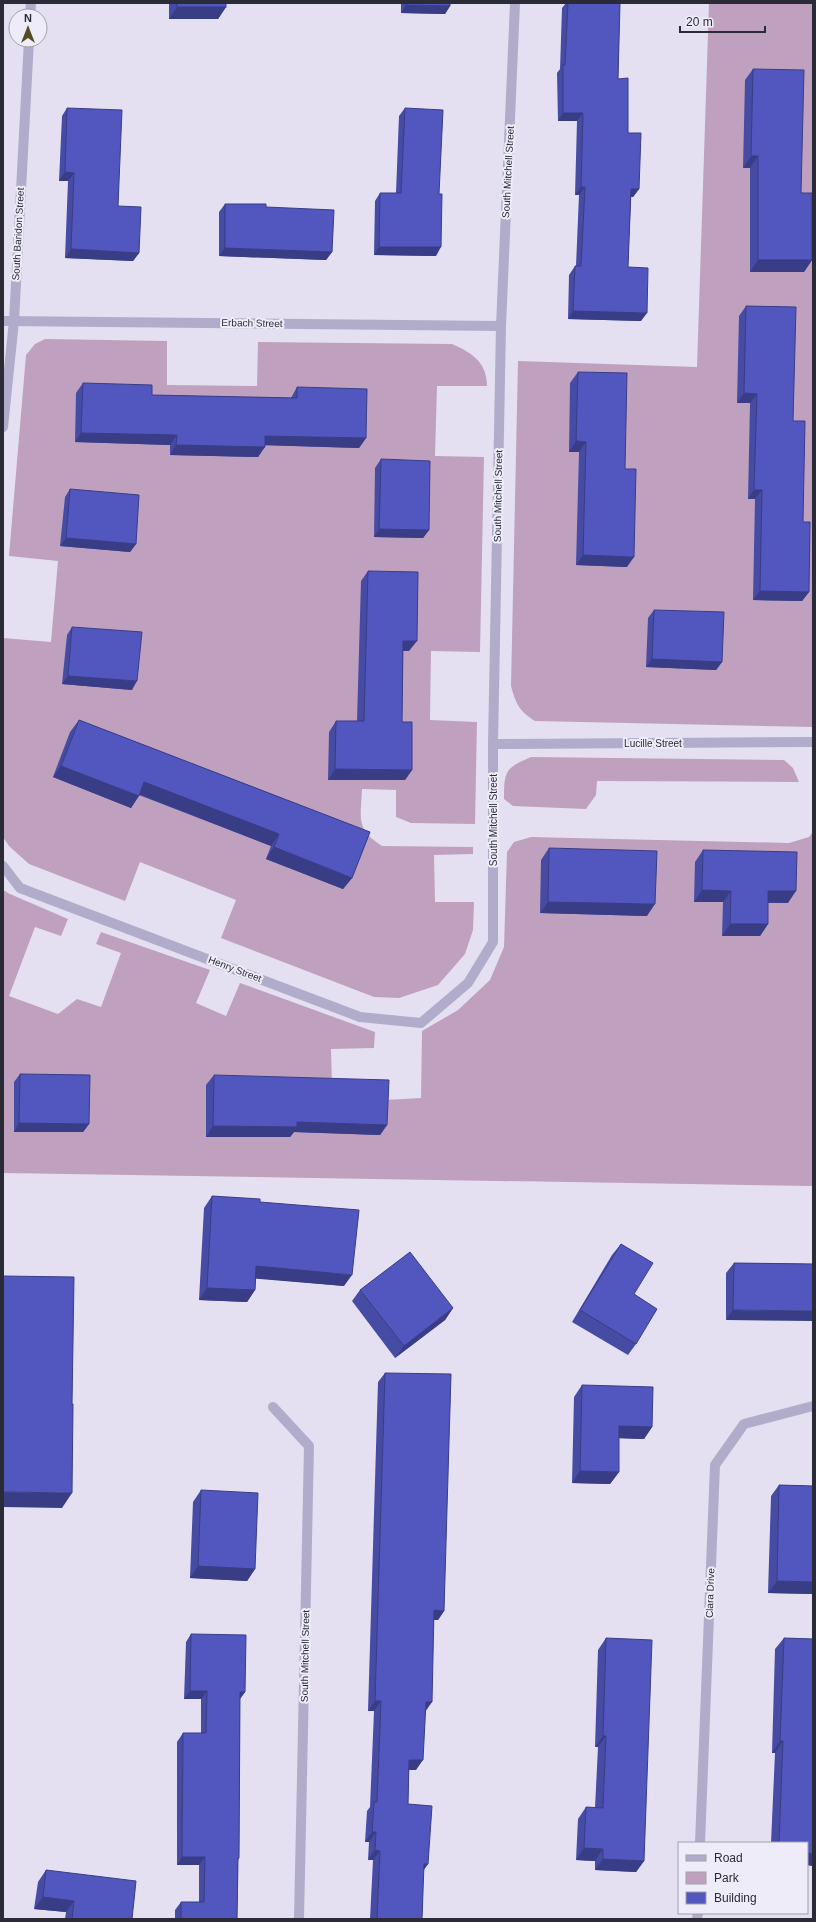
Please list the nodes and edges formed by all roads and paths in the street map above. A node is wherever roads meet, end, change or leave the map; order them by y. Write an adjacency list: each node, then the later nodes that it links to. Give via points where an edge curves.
1 (515, 3): 5 (street, South Mitchell Street)
2 (29, 48): 4 (street, South Baridon Street)
3 (3, 321): 4 (street, Erbach Street)
4 (14, 321): 5 (street, Erbach Street); 6 (street, South Baridon Street)
5 (501, 326): 8 (street, South Mitchell Street)
6 (3, 428)
7 (813, 742): 8 (street, Lucille Street)
8 (493, 744): 10 (street, South Mitchell Street, via 493,942)
9 (3, 866): 10 (street, Henry Street, via 20,888 360,1017 421,1023)
10 (468, 983)
11 (813, 1406): 13 (street, Clara Drive, via 744,1424 715,1465)
12 (273, 1407): 14 (street, South Mitchell Street, via 309,1446)
13 (700, 1842)
14 (299, 1919)

